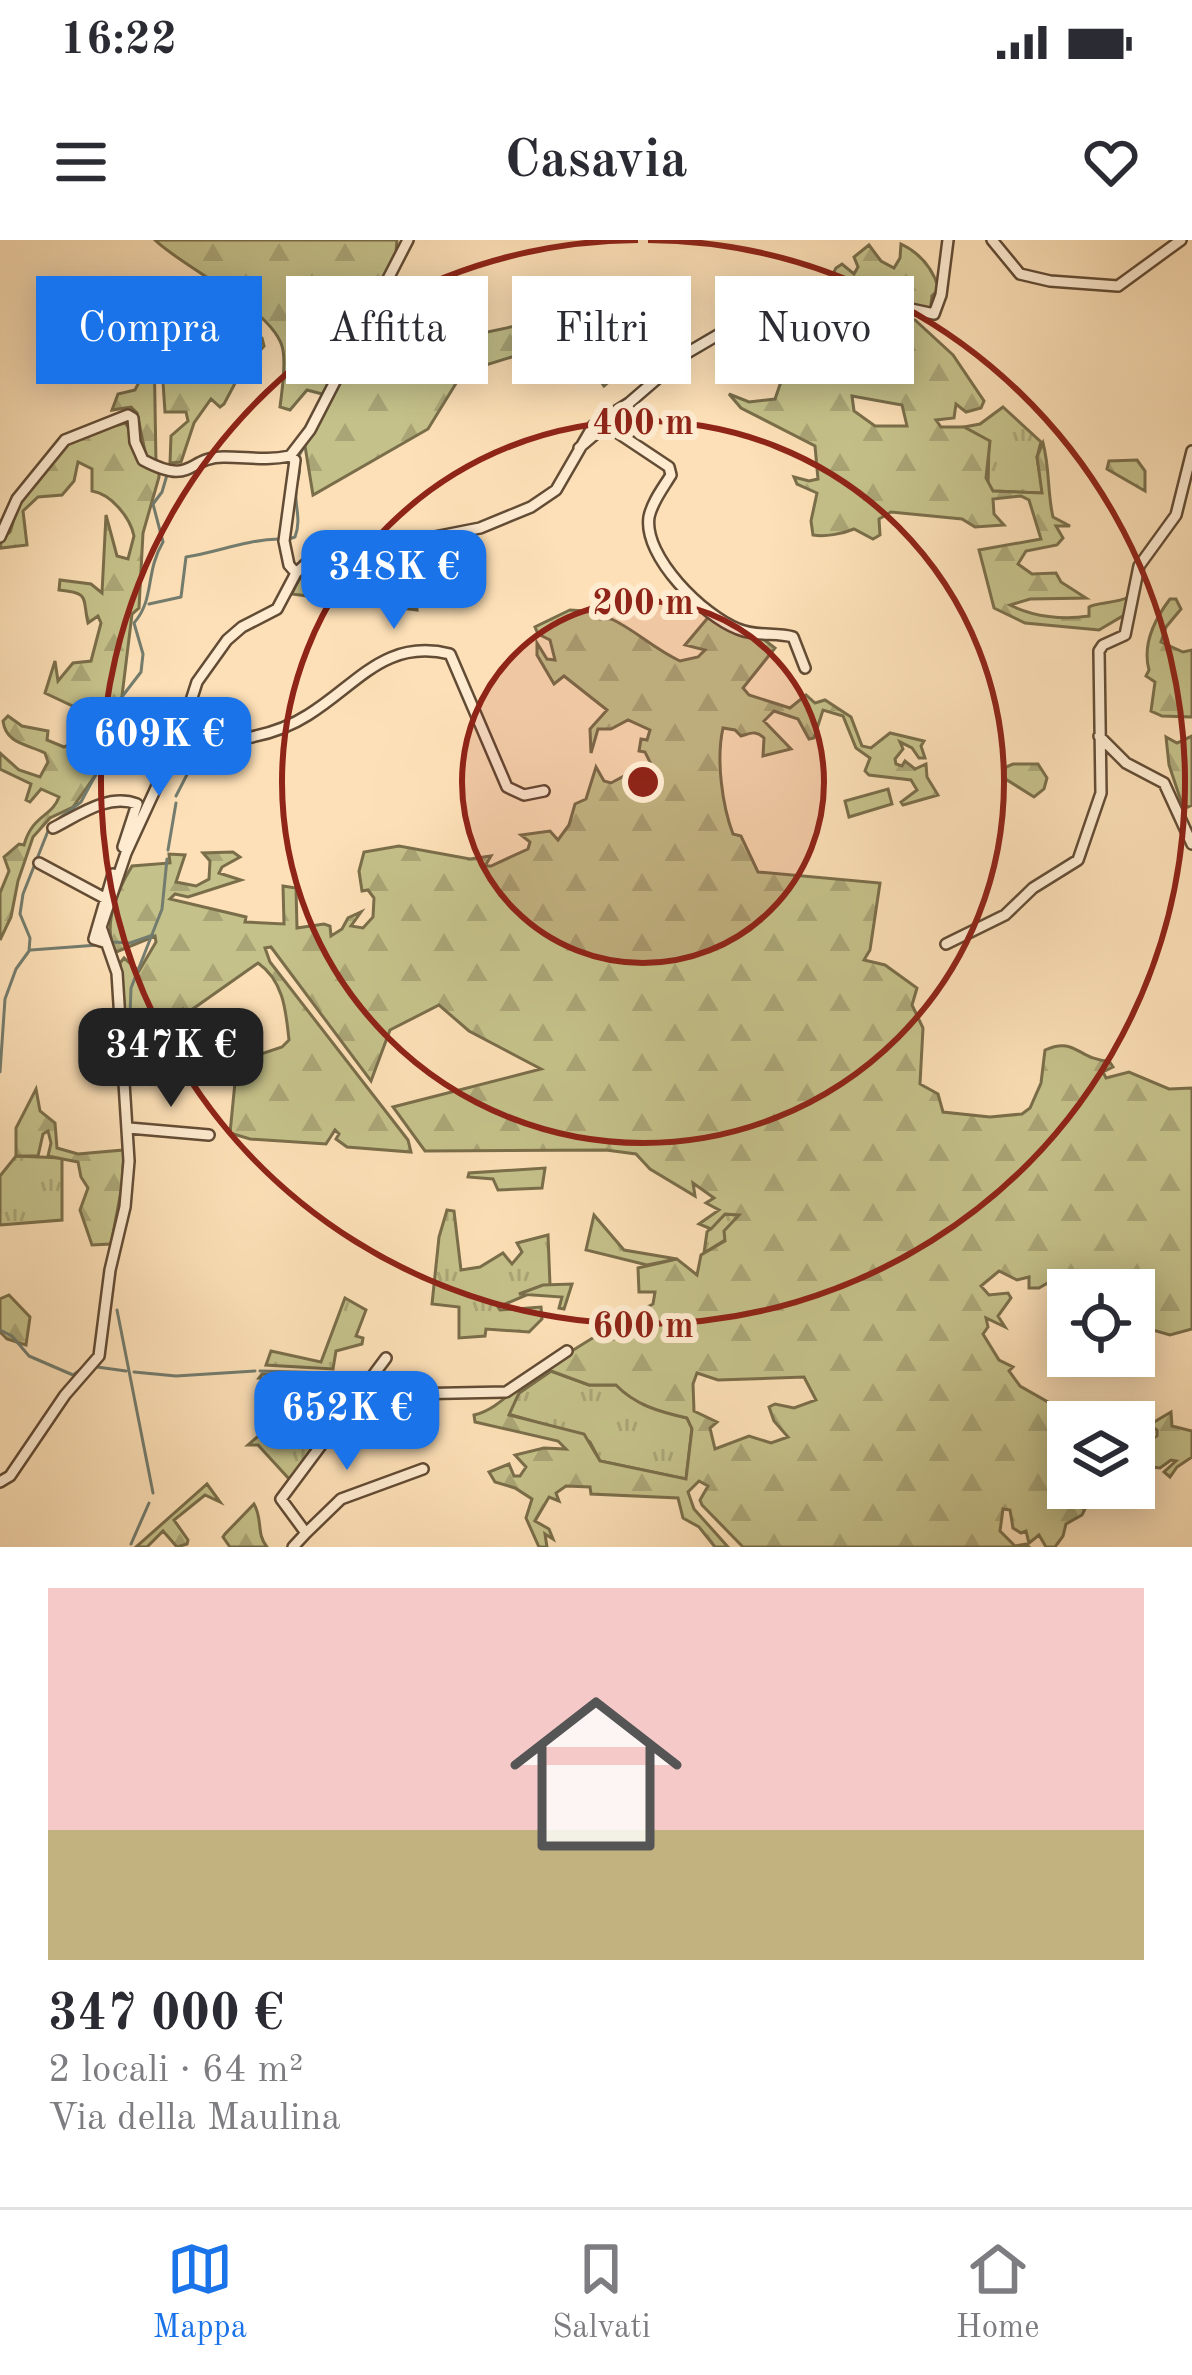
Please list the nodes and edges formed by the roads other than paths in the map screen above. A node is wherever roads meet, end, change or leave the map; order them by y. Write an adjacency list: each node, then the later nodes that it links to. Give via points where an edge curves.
1 (408, 240): 7 (street)
2 (948, 240): 5 (street, via 934,314 824,290 769,305 687,353 592,426)
3 (992, 240): 4 (street, via 1020,274 1110,287)
4 (1181, 240)
5 (579, 448): 9 (street, via 556,490 516,515 418,540 336,548); 10 (street, via 606,425 668,467 649,521 668,570 735,628 794,638)
6 (1192, 451): 11 (street, via 1176,515 1139,566 1125,635 1099,651)
7 (290, 456): 8 (street, via 216,458 171,472 143,460 128,415 76,433 56,450 17,499); 9 (street, via 296,468 285,539)
8 (0, 537)
9 (296, 573): 12 (street, via 284,602 242,627 208,664)
10 (805, 668)
11 (1099, 736): 15 (street, via 1126,763 1164,783); 18 (street, via 1101,793 1078,860 1005,915)
12 (179, 738): 13 (street, via 206,743 279,728 387,657 444,652 462,674 507,787 524,795); 17 (street)
13 (544, 790)
14 (53, 829): 17 (street, via 113,800 137,803)
15 (1192, 844)
16 (39, 862): 17 (street)
17 (107, 900): 19 (street, via 101,927 117,973)
18 (946, 944)
19 (129, 1128): 20 (street); 25 (street, via 125,1207 99,1356)
20 (209, 1135)
21 (567, 1351): 23 (street, via 506,1392)
22 (386, 1358): 23 (street)
23 (357, 1395): 26 (street, via 280,1499)
24 (423, 1468): 26 (street, via 340,1499)
25 (0, 1482)
26 (302, 1542)

